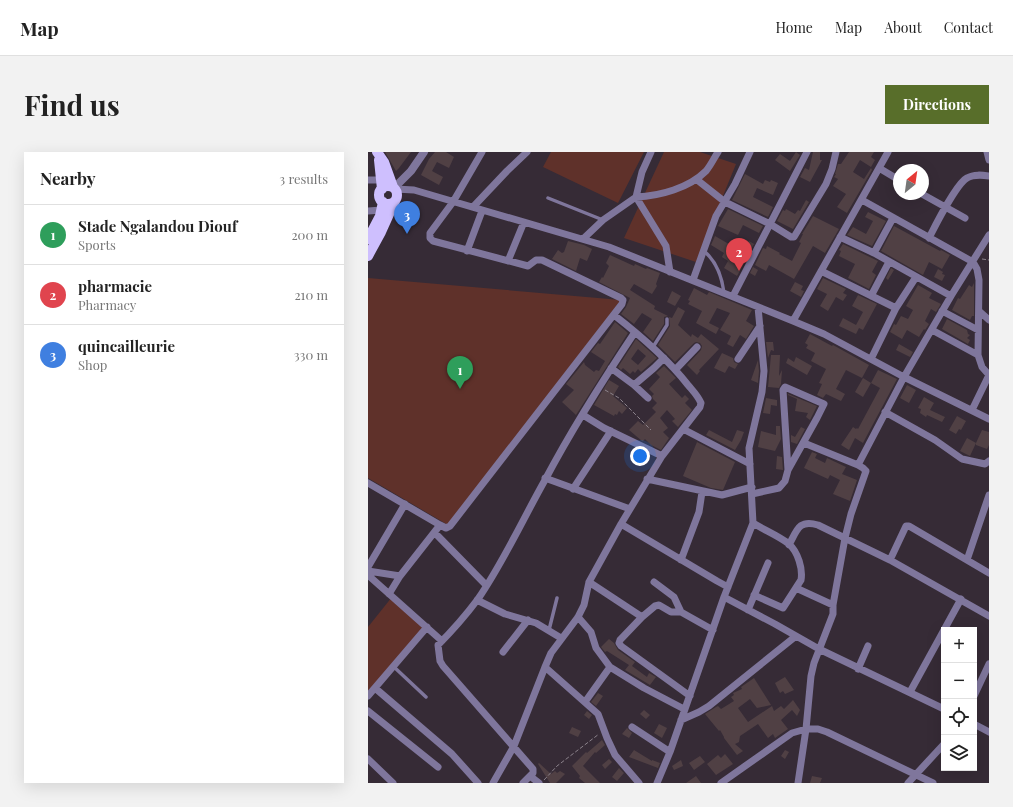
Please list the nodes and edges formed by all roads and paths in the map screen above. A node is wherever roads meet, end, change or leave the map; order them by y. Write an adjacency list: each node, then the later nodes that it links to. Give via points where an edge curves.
1 (424, 152): 19 (street)
2 (482, 152): 24 (street)
3 (527, 152): 27 (street)
4 (651, 152): 20 (street, via 642,172)
5 (718, 152): 16 (street, via 706,170)
6 (750, 152): 25 (street)
7 (807, 152): 35 (street)
8 (836, 152): 35 (street, via 826,184 796,236 791,237)
9 (888, 152): 13 (street)
10 (986, 152): 12 (street)
11 (377, 153): 18 (main road); 19 (main road, via 384,162)
12 (989, 160)
13 (879, 168): 14 (street); 23 (street)
14 (893, 176)
15 (989, 176): 28 (street, via 966,179)
16 (696, 179): 20 (street, via 663,193); 25 (street)
17 (368, 180): 18 (street)
18 (381, 185): 19 (main road); 26 (main road, via 379,194)
19 (395, 192): 24 (street, via 414,190); 26 (main road, via 388,204); 44 (main road, via 381,232)
20 (636, 197): 33 (street); 49 (street, via 666,246)
21 (548, 198): 33 (lane)
22 (929, 198): 28 (street)
23 (862, 200): 31 (street); 37 (street)
24 (453, 202): 27 (street); 42 (street, via 430,233 430,238)
25 (724, 202): 35 (street); 41 (street)
26 (382, 206): 29 (street); 39 (main road)
27 (473, 207): 30 (street)
28 (945, 208): 32 (street); 38 (street)
29 (368, 210)
30 (482, 210): 34 (street); 42 (street)
31 (894, 218): 38 (street); 43 (street)
32 (964, 218)
33 (603, 220): 40 (street)
34 (524, 222): 40 (street); 45 (street)
35 (770, 224): 53 (street)
36 (989, 235): 47 (street)
37 (840, 237): 43 (street); 48 (street)
38 (929, 238): 47 (street)
39 (368, 239)
40 (583, 240): 49 (street, via 609,247)
41 (703, 250): 51 (street); 52 (lane, via 718,270)
42 (467, 251): 45 (street)
43 (874, 253): 46 (street)
44 (368, 256)
45 (508, 261): 60 (street, via 528,266 536,260 542,260 621,298 622,304)
46 (889, 262): 50 (street); 54 (street)
47 (973, 262): 55 (street); 59 (street, via 977,269)
48 (821, 271): 54 (street); 63 (street)
49 (670, 272): 51 (street)
50 (916, 277): 55 (street); 57 (street)
51 (693, 280): 52 (street)
52 (724, 293): 53 (street)
53 (733, 296): 56 (street)
54 (871, 296): 57 (street)
55 (951, 296): 58 (street)
56 (758, 306): 63 (street); 64 (street)
57 (896, 308): 72 (street)
58 (942, 311): 65 (street); 66 (street)
59 (979, 311): 62 (street); 66 (street)
60 (614, 315): 67 (street); 105 (street, via 452,524 446,528)
61 (667, 319): 68 (lane, via 667,325)
62 (989, 320)
63 (793, 321): 72 (street)
64 (760, 326): 73 (street); 91 (street, via 764,377 749,448)
65 (932, 330): 70 (street); 77 (street)
66 (978, 330): 70 (street)
67 (635, 332): 68 (street); 74 (street)
68 (653, 347): 71 (street)
69 (697, 347): 75 (street)
70 (978, 355): 76 (street, via 982,367)
71 (664, 358): 75 (street); 78 (street)
72 (871, 358): 77 (street)
73 (738, 359)
74 (611, 368): 78 (street); 79 (street)
75 (676, 369): 85 (street, via 701,403)
76 (989, 375): 81 (street)
77 (904, 377): 81 (street); 82 (street)
78 (634, 385): 80 (street)
79 (599, 387): 83 (street); 86 (path, via 619,398)
80 (648, 398)
81 (972, 410): 84 (street)
82 (885, 412): 90 (street, via 966,460 985,464); 92 (street)
83 (583, 415): 87 (street); 94 (street)
84 (989, 419)
85 (683, 429): 89 (street); 91 (street)
86 (651, 430)
87 (610, 431): 89 (street); 97 (street)
88 (804, 444): 92 (street); 93 (street); 93 (street, via 824,404 785,387 783,390)
89 (662, 456): 95 (street)
90 (989, 461)
91 (750, 464): 98 (street)
92 (858, 465): 107 (street, via 866,471)
93 (788, 470): 98 (street, via 780,488)
94 (545, 478): 97 (street); 120 (street, via 515,537)
95 (647, 479): 99 (street); 102 (street)
96 (368, 483): 101 (street)
97 (573, 489): 102 (street)
98 (752, 491): 99 (street, via 722,495); 103 (street)
99 (702, 492): 109 (street, via 700,512)
100 (989, 495): 111 (street)
101 (404, 504): 105 (street); 113 (street)
102 (630, 509): 104 (street)
103 (753, 523): 108 (street); 121 (street)
104 (621, 524): 109 (street); 118 (street)
105 (440, 525): 106 (street)
106 (435, 533): 117 (street); 120 (street)
107 (845, 538): 108 (street, via 808,523 797,528); 110 (street); 129 (street)
108 (789, 545): 122 (street, via 801,568 801,580)
109 (681, 560): 121 (street)
110 (890, 560): 111 (street, via 906,526); 127 (street)
111 (967, 560): 115 (street)
112 (768, 563): 124 (street)
113 (368, 567)
114 (368, 570): 117 (street)
115 (989, 573)
116 (368, 575): 123 (street)
117 (400, 576): 123 (street)
118 (589, 582): 133 (street, via 584,605); 134 (street)
119 (654, 582): 131 (street, via 674,597)
120 (486, 585): 128 (street)
121 (728, 587): 125 (street)
122 (796, 588): 124 (street, via 783,608); 129 (street)
123 (389, 594): 136 (street)
124 (754, 595): 130 (street)
125 (724, 597): 130 (street); 139 (street)
126 (557, 598): 138 (lane)
127 (961, 599): 132 (street); 137 (street)
128 (477, 600): 135 (street, via 505,614); 143 (street)
129 (833, 605): 145 (street, via 832,619)
130 (748, 610): 141 (street)
131 (681, 612): 134 (street, via 671,612 658,605); 139 (street)
132 (989, 616)
133 (578, 617): 142 (street); 150 (street, via 591,632 594,645)
134 (642, 617): 156 (street, via 619,643)
135 (528, 620): 138 (street); 146 (street)
136 (427, 627): 143 (street); 148 (street)
137 (946, 627)
138 (549, 630): 142 (street)
139 (713, 630): 156 (street)
140 (941, 635): 154 (street)
141 (796, 636): 145 (street); 162 (street, via 708,706)
142 (561, 638): 149 (street)
143 (442, 641): 168 (street, via 438,645 443,666)
144 (868, 646): 151 (street)
145 (819, 650): 151 (street); 165 (street, via 811,676)
146 (503, 652)
147 (989, 664): 153 (street)
148 (393, 666): 152 (street); 157 (lane)
149 (544, 667): 158 (street); 168 (street)
150 (610, 667): 158 (street); 160 (street)
151 (858, 669): 154 (street)
152 (375, 688): 155 (street); 176 (street, via 452,754)
153 (977, 690)
154 (910, 692): 159 (street)
155 (368, 696)
156 (690, 696): 160 (street)
157 (426, 697)
158 (585, 702): 166 (street, via 600,717)
159 (941, 708)
160 (684, 709): 162 (street)
161 (368, 711): 172 (street)
162 (681, 720): 170 (street)
163 (977, 726): 167 (street)
164 (632, 727): 170 (street)
165 (806, 729): 174 (street, via 827,732); 182 (street, via 792,733); 183 (street)
166 (604, 730): 179 (path, via 557,766); 180 (street, via 619,760)
167 (989, 732)
168 (514, 746): 173 (street, via 533,769); 177 (street)
169 (941, 748): 174 (street)
170 (670, 752): 181 (street)
171 (368, 759): 175 (street)
172 (438, 767)
173 (530, 776): 178 (street); 179 (street)
174 (919, 778): 184 (street); 185 (street)
175 (393, 783)
176 (478, 783)
177 (493, 783)
178 (523, 783)
179 (540, 783)
180 (639, 783)
181 (657, 783)
182 (721, 783)
183 (798, 783)
184 (908, 783)
185 (933, 783)

